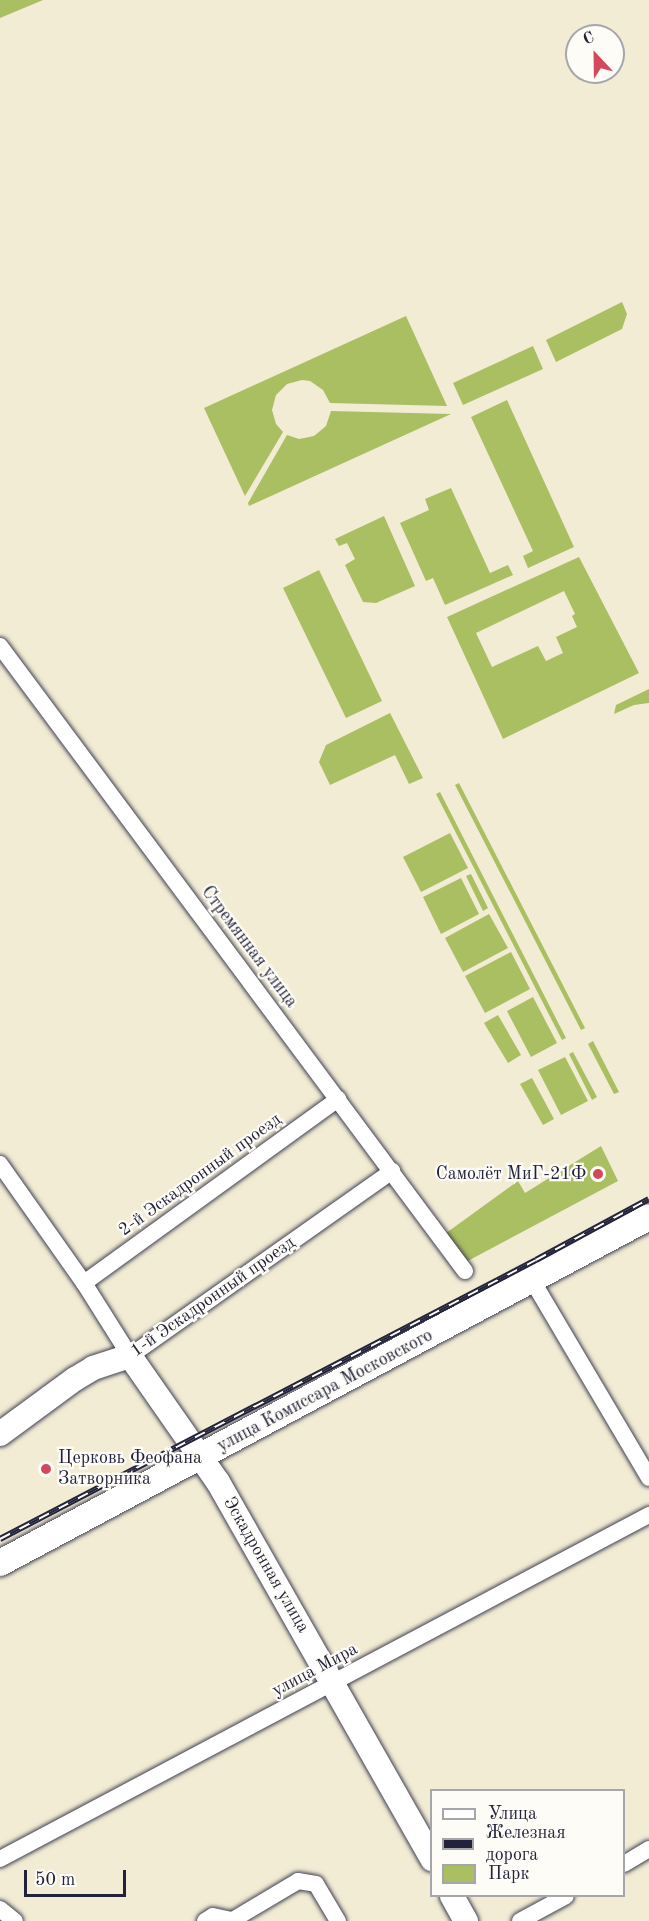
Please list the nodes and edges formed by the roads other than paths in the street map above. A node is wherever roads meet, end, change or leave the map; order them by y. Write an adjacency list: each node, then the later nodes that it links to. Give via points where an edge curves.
1 (0, 646): 2 (street, Стремянная улица)
2 (338, 1099): 4 (street, Стремянная улица); 8 (street, 2-й Эскадронный проезд)
3 (0, 1164): 8 (street, Эскадронная улица)
4 (392, 1171): 6 (street, Стремянная улица); 9 (street, 1-й Эскадронный проезд)
5 (649, 1217): 7 (main road, улица Комиссара Московского)
6 (465, 1271)
7 (532, 1280): 11 (main road, улица Комиссара Московского); 12 (street)
8 (84, 1283): 9 (street, Эскадронная улица)
9 (130, 1356): 10 (street, 1-й Эскадронный проезд, via 93,1368); 11 (street, Эскадронная улица)
10 (0, 1434)
11 (202, 1456): 14 (main road, улица Комиссара Московского); 15 (street, Эскадронная улица)
12 (649, 1478)
13 (649, 1515): 15 (street, улица Мира)
14 (0, 1563)
15 (333, 1683): 17 (street, Эскадронная улица); 18 (street, улица Мира)
16 (649, 1849): 19 (street)
17 (430, 1855)
18 (0, 1860)
19 (625, 1863)
20 (453, 1897): 27 (street)
21 (564, 1897): 28 (street)
22 (0, 1909): 24 (street)
23 (232, 1920): 25 (street, via 213,1916); 26 (street, via 290,1885 307,1881 316,1884)
24 (15, 1921)
25 (205, 1921)
26 (338, 1921)
27 (466, 1921)
28 (520, 1921)

